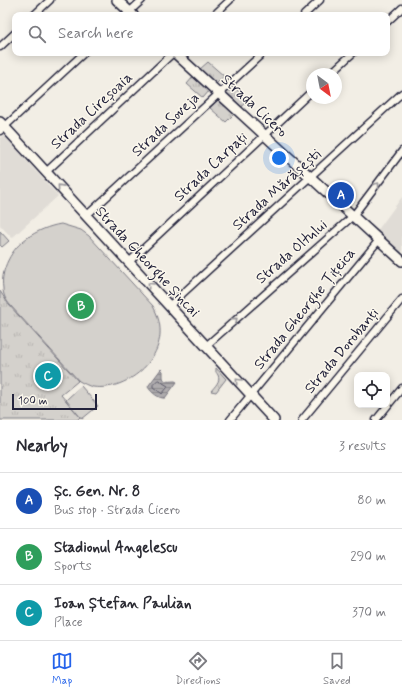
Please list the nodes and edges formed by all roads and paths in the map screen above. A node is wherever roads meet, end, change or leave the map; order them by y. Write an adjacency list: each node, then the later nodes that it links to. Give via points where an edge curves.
1 (50, 0): 7 (street)
2 (117, 0): 8 (street)
3 (142, 0): 9 (street)
4 (230, 0): 10 (street)
5 (320, 0): 11 (street)
6 (402, 8): 12 (street)
7 (37, 12)
8 (128, 12)
9 (132, 12)
10 (217, 12)
11 (307, 12)
12 (390, 19)
13 (12, 35): 14 (street)
14 (0, 47)
15 (81, 56): 24 (street)
16 (171, 56): 27 (street, Strada Cireșoaia)
17 (177, 56): 22 (street, Strada Cicero)
18 (260, 56): 22 (street, Strada Soveja)
19 (350, 56): 20 (street)
20 (337, 68)
21 (402, 93): 28 (street, Strada Mărășești)
22 (219, 94): 25 (street, Strada Cicero); 29 (street, Strada Soveja)
23 (306, 96): 25 (street, Strada Carpați)
24 (1, 127): 27 (street, Strada Gheorghe Șincai)
25 (264, 135): 28 (street, Strada Cicero); 33 (street, Strada Carpați)
26 (402, 151): 30 (street, Strada Oltului, one-way to 26)
27 (46, 172): 29 (street, Strada Gheorghe Șincai, one-way to 27)
28 (311, 177): 30 (street, Strada Cicero); 35 (street, Strada Mărășești)
29 (86, 216): 33 (street, Strada Gheorghe Șincai)
30 (353, 216): 31 (street, Strada Cicero); 36 (street, Strada Oltului, one-way to 30)
31 (379, 240): 32 (street, Strada Cicero); 38 (street, Strada Gheorghe Țițeica)
32 (402, 261)
33 (129, 262): 35 (street, Strada Gheorghe Șincai, one-way to 33)
34 (402, 299): 41 (street, Strada Dorobanți)
35 (169, 306): 36 (street, Strada Gheorghe Șincai)
36 (206, 346): 38 (street, Strada Gheorghe Șincai, one-way to 36)
37 (402, 388): 42 (street)
38 (251, 395): 39 (street, Strada Gheorghe Țițeica); 40 (street, Strada Gheorghe Șincai)
39 (230, 420)
40 (274, 420)
41 (302, 420)
42 (376, 420)

